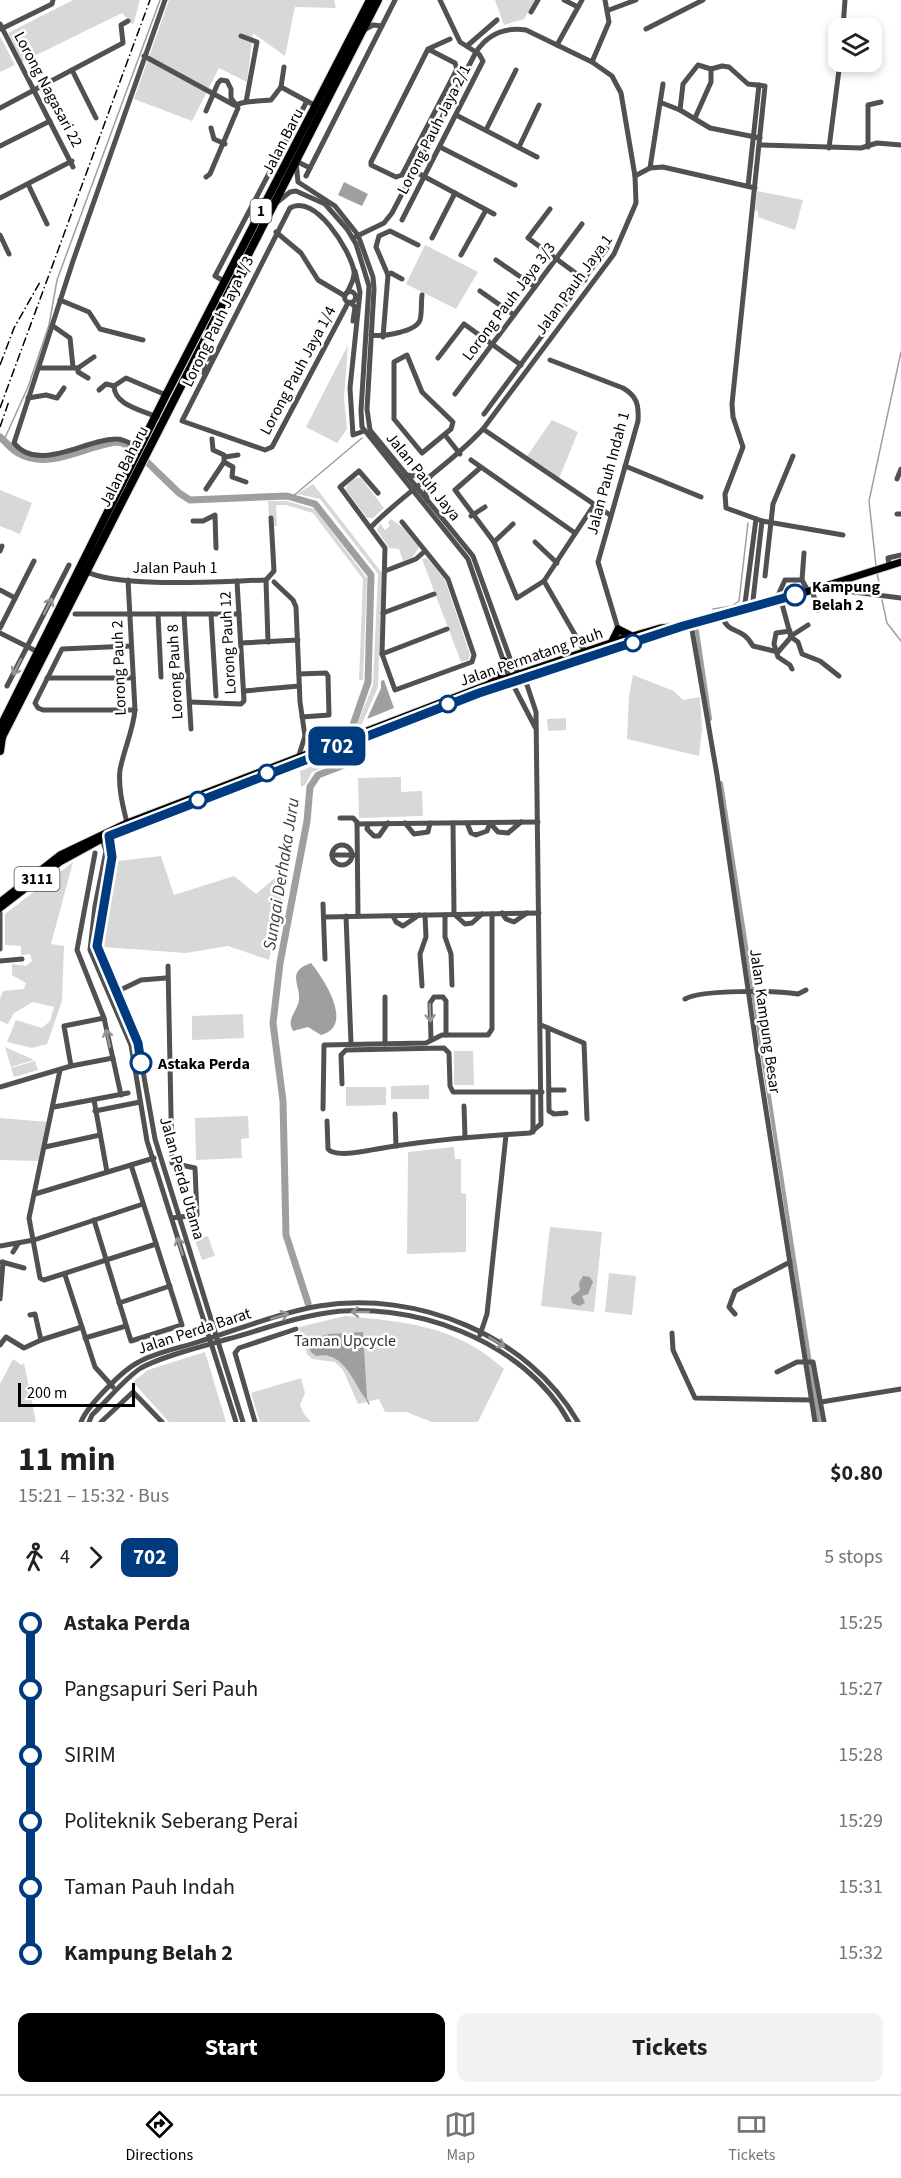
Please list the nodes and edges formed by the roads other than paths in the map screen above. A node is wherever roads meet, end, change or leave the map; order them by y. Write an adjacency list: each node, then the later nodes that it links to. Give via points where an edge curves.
1 (165, 0): 31 (street)
2 (370, 0): 48 (highway, Jalan Baru / 1)
3 (378, 0): 24 (highway, Jalan Baru / 1)
4 (395, 0): 21 (street)
5 (451, 0): 14 (street)
6 (538, 0): 17 (street)
7 (564, 0): 15 (street)
8 (582, 0): 15 (street)
9 (605, 0): 16 (street)
10 (636, 0): 16 (street)
11 (703, 0): 23 (street)
12 (846, 0): 18 (street)
13 (54, 1): 22 (street)
14 (441, 2): 28 (street, via 460,42)
15 (578, 8): 27 (street)
16 (609, 10): 32 (street, via 608,27)
17 (531, 12)
18 (844, 18)
19 (497, 20): 28 (street)
20 (128, 21): 35 (street, via 121,25 123,43)
21 (383, 24): 24 (street); 61 (street)
22 (1, 28): 40 (street, Lorong Nagasari 22)
23 (646, 29)
24 (362, 31): 58 (highway, Jalan Baru / 1)
25 (241, 36): 43 (street, via 257,42)
26 (450, 39): 29 (street)
27 (557, 45): 30 (street, Jalan Pauh Jaya 1, via 526,30 514,29 493,35); 32 (street, Jalan Pauh Jaya 1)
28 (466, 46): 30 (street)
29 (428, 49): 56 (street, via 455,63 457,69); 56 (street, via 371,165 396,177 402,175)
30 (476, 52): 52 (street, Lorong Pauh Jaya 2/1, via 483,60); 60 (street, Jalan Pauh Jaya 1)
31 (144, 56): 41 (street); 122 (street)
32 (592, 62): 81 (street, Jalan Pauh Jaya 1, via 612,76 621,93)
33 (285, 67): 39 (street)
34 (711, 69): 50 (street, via 695,65 683,84); 54 (street, via 711,82); 62 (street, via 729,67 745,82 765,86)
35 (72, 70): 40 (street); 53 (street)
36 (516, 70): 59 (street)
37 (839, 72): 72 (street)
38 (663, 84): 45 (street)
39 (281, 87): 42 (street); 43 (street, via 271,100)
40 (34, 90): 49 (street); 55 (street, Lorong Nagasari 22)
41 (213, 94): 46 (street); 46 (street, via 224,80); 51 (street)
42 (307, 101): 48 (street); 63 (street)
43 (246, 102): 46 (street)
44 (881, 102): 71 (street, via 868,105)
45 (662, 104): 50 (street); 78 (street)
46 (238, 105): 65 (street)
47 (539, 105): 70 (street)
48 (316, 106): 64 (highway, Jalan Baru / 1)
49 (0, 108)
50 (680, 110): 54 (street)
51 (206, 111)
52 (456, 115): 59 (street); 69 (street, Lorong Pauh Jaya 2/1)
53 (96, 118)
54 (695, 118): 62 (street, via 721,132)
55 (51, 121): 68 (street); 84 (street, Lorong Nagasari 22, via 72,164)
56 (427, 127): 60 (street)
57 (211, 128): 65 (street, via 214,139)
58 (313, 128): 61 (street); 75 (highway, Jalan Baru / 1)
59 (486, 130): 70 (street)
60 (434, 131): 79 (street, Jalan Pauh Jaya 1)
61 (326, 135): 77 (street)
62 (757, 137): 66 (street); 86 (street)
63 (287, 139): 64 (street); 74 (street)
64 (296, 143): 76 (highway, Jalan Baru / 1)
65 (225, 144): 82 (street)
66 (760, 145): 72 (street); 87 (street)
67 (901, 145): 71 (street, via 878,143)
68 (0, 146)
69 (440, 147): 83 (street, Lorong Pauh Jaya 2/1); 85 (street)
70 (519, 147): 73 (street)
71 (868, 147): 72 (street)
72 (829, 148)
73 (537, 156)
74 (276, 161): 76 (street); 106 (street)
75 (296, 161): 77 (street); 90 (highway, Jalan Baru / 1); 97 (street, Jalan Pauh Jaya, via 298,182 331,202)
76 (285, 166): 108 (highway, Jalan Baru / 1)
77 (310, 168): 80 (street)
78 (650, 168): 81 (street); 86 (street, via 663,167)
79 (414, 171): 83 (street); 98 (street, Jalan Pauh Jaya 1, via 389,218)
80 (306, 176)
81 (635, 176): 117 (street, Jalan Pauh Jaya 1, via 634,213 614,254)
82 (206, 177)
83 (424, 177): 88 (street); 94 (street, Lorong Pauh Jaya 2/1)
84 (28, 184): 89 (street); 95 (street)
85 (515, 185)
86 (748, 186): 87 (street)
87 (755, 188): 182 (street, via 732,404 743,447 724,502 726,508)
88 (455, 193): 92 (street); 102 (street)
89 (0, 198)
90 (273, 206): 101 (street, Jalan Pauh Jaya, via 290,192 299,192 329,207); 130 (highway, Jalan Baharu / 1)
91 (550, 209): 110 (street, via 528,238)
92 (486, 210): 93 (street); 109 (street)
93 (494, 214)
94 (402, 220)
95 (47, 224)
96 (582, 224): 110 (street, Lorong Pauh Jaya 3/3)
97 (351, 225): 98 (street); 101 (street, Jalan Pauh Jaya)
98 (371, 228): 101 (street, Jalan Pauh Jaya 1); 104 (street)
99 (276, 232): 112 (street, Lorong Pauh Jaya 1/3, via 294,206 302,206 321,217 343,244); 120 (street, via 301,253 318,280); 132 (street, Lorong Pauh Jaya 1/3)
100 (0, 235): 107 (street)
101 (355, 237): 104 (street, Jalan Pauh Jaya); 127 (street, Jalan Pauh Jaya, via 368,282)
102 (432, 238)
103 (417, 245): 113 (street, via 390,231 379,236 376,247)
104 (363, 248): 127 (street, Jalan Pauh Jaya, via 375,285)
105 (607, 248): 115 (street)
106 (230, 249): 108 (street); 116 (street, via 215,276)
107 (9, 254)
108 (239, 254): 116 (highway, Jalan Baru / 1)
109 (461, 255)
110 (556, 258): 115 (street); 118 (street, Lorong Pauh Jaya 3/3)
111 (496, 260): 118 (street)
112 (355, 271): 120 (street); 123 (street)
113 (388, 275): 114 (street); 128 (street)
114 (402, 279)
115 (584, 279): 117 (street); 136 (street)
116 (224, 281): 147 (highway, Jalan Baru / 1)
117 (591, 284): 139 (street, Jalan Pauh Jaya 1)
118 (535, 287): 124 (street, Lorong Pauh Jaya 3/3)
119 (480, 291): 124 (street)
120 (346, 294): 123 (street); 123 (street, via 352,292)
121 (422, 295): 128 (street, via 419,323)
122 (60, 300): 125 (street); 129 (street, via 89,312 100,329)
123 (354, 300): 126 (street); 152 (street, Lorong Pauh Jaya 1/4, via 269,449)
124 (514, 315): 131 (street, Lorong Pauh Jaya 3/3)
125 (53, 326): 137 (street); 138 (street, via 70,338)
126 (354, 337): 127 (street); 155 (street, via 349,400 353,435)
127 (367, 337): 128 (street); 155 (street, Jalan Pauh Jaya, via 360,416); 167 (street, Jalan Pauh Jaya, via 368,426)
128 (383, 337)
129 (143, 340)
130 (205, 340): 132 (street, via 203,358 208,359); 140 (highway, Jalan Baharu / 1)
131 (492, 345): 134 (street, via 464,324); 136 (street); 146 (street, Lorong Pauh Jaya 3/3)
132 (217, 351): 141 (street, Lorong Pauh Jaya 1/3)
133 (94, 357): 138 (street)
134 (438, 358)
135 (550, 360): 164 (street, Jalan Pauh Indah 1, via 632,393 637,401 638,421)
136 (520, 365): 139 (street); 151 (street)
137 (39, 368): 138 (street); 149 (street)
138 (75, 368): 142 (street)
139 (527, 370): 154 (street, Jalan Pauh Jaya 1)
140 (186, 377): 141 (street, via 200,363 205,366); 153 (highway, Jalan Baharu / 1)
141 (204, 377): 152 (street, Lorong Pauh Jaya 1/3)
142 (88, 378)
143 (114, 386): 145 (street, via 106,384); 147 (street, via 126,378); 153 (street, via 122,402)
144 (64, 388): 148 (street)
145 (99, 390)
146 (455, 394)
147 (166, 395): 153 (highway, Jalan Baru / 1)
148 (58, 397): 149 (street); 150 (street)
149 (28, 399): 158 (street, via 14,443 23,451 58,455 118,439)
150 (62, 403)
151 (484, 414)
152 (182, 421)
153 (156, 422): 168 (highway, Jalan Baharu / 1)
154 (483, 429): 159 (street, Jalan Pauh Jaya 1); 177 (street)
155 (363, 431): 173 (street, Jalan Pauh Jaya)
156 (445, 435): 156 (street, via 453,422 422,392 407,356 394,362 394,419 422,453); 159 (street)
157 (212, 439): 162 (street, via 212,448)
158 (134, 445)
159 (460, 454): 169 (street, Jalan Pauh Jaya 1)
160 (238, 455): 162 (street)
161 (793, 456): 185 (street, via 775,496)
162 (224, 460): 171 (street, via 233,466 232,477); 172 (street)
163 (471, 460): 165 (street)
164 (625, 466): 175 (street); 179 (street, Jalan Pauh Indah 1)
165 (480, 468): 180 (street, via 455,490); 188 (street)
166 (901, 469): 170 (street)
167 (406, 475): 169 (street); 173 (street, Jalan Pauh Jaya)
168 (130, 476): 201 (highway, Jalan Baharu / 1); 242 (highway, Jalan Baharu / 1)
169 (430, 477): 173 (street, Jalan Pauh Jaya 1); 176 (street)
170 (897, 479)
171 (246, 482)
172 (206, 489)
173 (414, 489): 176 (street, Jalan Pauh Jaya); 187 (street, Jalan Pauh Jaya 1); 246 (street, Jalan Pauh Jaya, via 469,562)
174 (378, 493): 187 (street, via 359,471 340,487)
175 (701, 497)
176 (427, 501): 251 (street, Jalan Pauh Jaya, via 474,558 503,643)
177 (594, 505): 179 (street); 188 (street)
178 (485, 507): 180 (street)
179 (610, 515): 230 (street, Jalan Pauh Indah 1, via 598,562)
180 (471, 516): 190 (street)
181 (271, 518): 205 (street, via 274,571)
182 (759, 520): 185 (street); 217 (street)
183 (193, 521): 192 (street, via 215,515)
184 (402, 522): 193 (street)
185 (771, 523): 189 (street); 203 (street)
186 (513, 524): 190 (street)
187 (371, 527): 202 (street, via 385,548)
188 (576, 534): 198 (street)
189 (843, 535)
190 (494, 542): 208 (street, via 517,598)
191 (535, 542): 198 (street)
192 (216, 548)
193 (425, 550): 202 (street, via 416,559); 245 (street, via 448,579 472,662 395,690)
194 (804, 553): 206 (street)
195 (901, 555): 200 (street, via 888,558)
196 (34, 561): 214 (street)
197 (901, 562): 200 (main road, Jalan Permatang Pauh / 3111)
198 (557, 563): 208 (street)
199 (69, 565): 241 (street, one-way to 199)
200 (886, 566): 210 (main road, Jalan Permatang Pauh / 3111)
201 (85, 571): 204 (street, Jalan Pauh 1, via 98,578); 270 (highway, Jalan Baharu / 1)
202 (385, 571): 219 (street)
203 (765, 576)
204 (128, 580): 207 (street, Jalan Pauh 1); 221 (street, Lorong Pauh 2)
205 (266, 580): 207 (street, Jalan Pauh 1); 236 (street)
206 (802, 580): 212 (street); 216 (street, via 785,580 779,593)
207 (237, 581): 225 (street, Lorong Pauh 12)
208 (544, 581): 243 (street)
209 (274, 582): 235 (street, via 295,604)
210 (835, 582): 212 (main road, Jalan Permatang Pauh / 3111); 215 (street, via 838,590)
211 (0, 590): 214 (street)
212 (810, 590): 216 (main road, Jalan Permatang Pauh / 3111); 218 (street)
213 (434, 594): 219 (street)
214 (15, 598): 229 (street)
215 (901, 598)
216 (781, 600): 217 (main road, Jalan Permatang Pauh / 3111); 233 (street)
217 (748, 610): 226 (main road, Jalan Permatang Pauh / 3111)
218 (818, 610)
219 (383, 613): 245 (street)
220 (75, 614): 221 (street)
221 (130, 614): 222 (street); 240 (street, Lorong Pauh 2)
222 (158, 614): 223 (street); 250 (street)
223 (184, 614): 224 (street); 262 (street, Lorong Pauh 8)
224 (211, 614): 225 (street); 259 (street)
225 (239, 614): 237 (street, Lorong Pauh 12)
226 (722, 617): 227 (main road, Jalan Permatang Pauh / 3111); 244 (street, via 728,628 746,635 753,646)
227 (687, 625): 234 (main road, Jalan Permatang Pauh / 3111); 239 (main road, Jalan Permatang Pauh / 3111); 317 (street, Jalan Kampung Besar, via 717,775)
228 (808, 625): 233 (street)
229 (0, 628)
230 (618, 628): 234 (main road, via 622,634); 238 (main road); 239 (street, Jalan Pauh Indah 1)
231 (447, 629): 245 (street)
232 (0, 633): 241 (street)
233 (791, 635): 244 (street); 244 (street, via 776,633); 249 (street, via 802,654 820,661)
234 (633, 636): 239 (main road, Jalan Permatang Pauh / 3111)
235 (298, 640): 236 (street); 248 (street)
236 (268, 642): 237 (street)
237 (241, 643): 258 (street, Lorong Pauh 12)
238 (611, 643): 239 (main road, Jalan Permatang Pauh / 3111); 243 (main road, Jalan Permatang Pauh / 3111)
239 (623, 643): 251 (main road, Jalan Permatang Pauh / 3111)
240 (131, 646): 252 (street, via 65,647); 253 (street, Lorong Pauh 2)
241 (27, 647): 242 (street); 256 (street, one-way to 256)
242 (38, 652): 265 (highway, Jalan Baharu / 1)
243 (585, 652): 251 (main road, Jalan Permatang Pauh / 3111)
244 (776, 653): 247 (street)
245 (382, 654)
246 (504, 661): 254 (street, Jalan Pauh Jaya); 255 (main road, via 502,670)
247 (792, 669)
248 (299, 674): 257 (street); 264 (street, via 327,676 329,715)
249 (838, 676)
250 (161, 677)
251 (520, 677): 254 (main road, Jalan Permatang Pauh / 3111); 260 (street, Jalan Pauh Jaya)
252 (47, 678): 253 (street); 263 (street, via 34,703 43,710)
253 (133, 678): 263 (street, Lorong Pauh 2)
254 (511, 679): 255 (main road, Jalan Permatang Pauh / 3111); 261 (street, Jalan Pauh Jaya); 268 (main road, Jalan Permatang Pauh / 3111)
255 (489, 684): 268 (main road, Jalan Permatang Pauh / 3111)
256 (7, 686)
257 (299, 686): 258 (street); 264 (street)
258 (244, 691): 262 (street, Lorong Pauh 12, via 243,703)
259 (216, 696)
260 (531, 696): 261 (street); 267 (street, Jalan Pauh Jaya)
261 (522, 700): 267 (street, Jalan Pauh Jaya)
262 (190, 702): 266 (street, Lorong Pauh 8)
263 (135, 710): 278 (street, Lorong Pauh 2, via 120,773)
264 (302, 717): 269 (street)
265 (0, 728)
266 (191, 729)
267 (536, 729): 277 (street, Jalan Pauh Jaya)
268 (366, 733): 271 (main road, Jalan Permatang Pauh / 3111)
269 (305, 736): 272 (street); 274 (street)
270 (1, 739): 273 (highway, Jalan Baharu)
271 (346, 740): 272 (main road, Jalan Permatang Pauh / 3111); 287 (main road, Jalan Permatang Pauh / 3111)
272 (318, 748): 274 (main road, Jalan Permatang Pauh / 3111)
273 (0, 751)
274 (299, 755): 278 (main road, Jalan Permatang Pauh / 3111)
275 (340, 818): 285 (street, via 353,818)
276 (521, 822): 277 (street); 284 (street); 284 (street, via 508,833 498,832)
277 (538, 822): 297 (street, Jalan Pauh Jaya)
278 (127, 823): 293 (main road, Jalan Permatang Pauh / 3111, via 60,855)
279 (388, 823): 280 (street); 286 (street); 286 (street, via 379,836 374,836)
280 (405, 823): 281 (street); 281 (street, via 411,832 420,834 428,832)
281 (430, 823): 282 (street)
282 (453, 823): 283 (street); 298 (street)
283 (467, 823): 284 (street); 284 (street, via 476,835 487,831)
284 (490, 823)
285 (357, 824): 286 (street); 290 (street)
286 (368, 824)
287 (106, 837): 292 (street, Jalan Perda Utama); 295 (main road, Jalan Permatang Pauh / 3111, via 60,862); 316 (street, Jalan Perda Utama, via 112,857 97,946)
288 (95, 853): 291 (street)
289 (332, 855): 290 (street); 290 (street, via 341,865); 290 (street, via 342,845)
290 (355, 855): 304 (street)
291 (93, 864): 292 (street); 321 (street, via 78,950)
292 (103, 866): 318 (street, Jalan Perda Utama, via 90,950)
293 (0, 902)
294 (323, 904): 306 (street)
295 (0, 908)
296 (0, 913): 307 (street)
297 (539, 913): 300 (street); 322 (street, Jalan Pauh Jaya)
298 (454, 914): 299 (street); 299 (street, via 465,924); 302 (street)
299 (482, 914): 300 (street)
300 (492, 914): 324 (street, via 490,1032)
301 (422, 915): 302 (street); 305 (street); 305 (street, via 403,926); 314 (street, via 426,937 420,954)
302 (445, 915): 313 (street)
303 (346, 916): 304 (street); 306 (street); 326 (street)
304 (358, 916): 305 (street)
305 (393, 916)
306 (325, 917): 309 (street)
307 (0, 949)
308 (22, 959): 310 (street)
309 (325, 959)
310 (0, 961)
311 (168, 966): 312 (street)
312 (166, 978): 316 (street, via 141,980); 363 (street, via 172,1163 196,1169 197,1215)
313 (452, 985)
314 (422, 987)
315 (806, 990): 317 (street, via 798,994)
316 (116, 992): 318 (street); 357 (street, Jalan Perda Utama, via 138,1043)
317 (751, 992): 320 (street); 373 (street, Jalan Kampung Besar)
318 (109, 995): 342 (street, Jalan Perda Utama, via 131,1045)
319 (385, 997): 327 (street)
320 (685, 999)
321 (104, 1018): 328 (street, one-way to 321); 329 (street, via 64,1026)
322 (541, 1025): 323 (street); 338 (street, Jalan Pauh Jaya)
323 (548, 1028): 335 (street); 349 (street, via 584,1044)
324 (446, 1035): 325 (street); 325 (street, one-way to 325, via 446,1001 434,997 430,1003)
325 (431, 1039): 327 (street)
326 (351, 1043): 327 (street); 345 (street, via 323,1047)
327 (385, 1044)
328 (113, 1058): 329 (street); 340 (street)
329 (71, 1066): 330 (street)
330 (60, 1070): 331 (street); 332 (street)
331 (44, 1075): 332 (street); 334 (street)
332 (58, 1079): 344 (street)
333 (342, 1084): 337 (street, via 341,1055 346,1050 444,1048 449,1053 453,1092)
334 (0, 1087)
335 (549, 1090): 336 (street); 347 (street, via 551,1113)
336 (564, 1090)
337 (532, 1092): 338 (street); 351 (street)
338 (542, 1092): 351 (street, Jalan Pauh Jaya, via 542,1121)
339 (128, 1093): 340 (street)
340 (121, 1095): 341 (street)
341 (94, 1100): 344 (street); 346 (street)
342 (140, 1102): 346 (street); 358 (street, Jalan Perda Utama)
343 (464, 1106): 354 (street)
344 (54, 1107): 356 (street)
345 (323, 1109)
346 (96, 1111): 352 (street)
347 (566, 1113)
348 (395, 1114): 355 (street)
349 (587, 1119)
350 (327, 1121): 355 (street, via 331,1152)
351 (533, 1132): 353 (street)
352 (100, 1135): 356 (street); 360 (street)
353 (506, 1135): 354 (street); 384 (street, via 487,1314)
354 (465, 1137): 355 (street)
355 (396, 1146)
356 (45, 1147): 361 (street)
357 (160, 1156): 358 (street); 363 (street, Jalan Perda Utama)
358 (153, 1158): 359 (street); 364 (street, Jalan Perda Utama)
359 (131, 1165): 360 (street); 362 (street)
360 (107, 1172): 361 (street)
361 (35, 1194): 366 (street, via 29,1218)
362 (143, 1204): 365 (street); 368 (street)
363 (180, 1216): 364 (street); 389 (street, Jalan Perda Utama)
364 (171, 1218): 389 (street, Jalan Perda Utama, one-way to 364)
365 (94, 1220): 366 (street); 371 (street)
366 (34, 1240): 367 (street); 375 (street, via 40,1278)
367 (18, 1244): 369 (street); 370 (street)
368 (156, 1244): 371 (street); 376 (street)
369 (0, 1246)
370 (13, 1252)
371 (106, 1261): 375 (street); 378 (street)
372 (2, 1262): 374 (street); 377 (street)
373 (790, 1262): 379 (street, via 735,1291 729,1307); 391 (street, Jalan Kampung Besar)
374 (24, 1268)
375 (65, 1275): 381 (street)
376 (170, 1286): 378 (street); 382 (street, via 182,1325 131,1341)
377 (0, 1299)
378 (119, 1303): 382 (street)
379 (735, 1314)
380 (30, 1315): 388 (street, via 35,1314)
381 (82, 1326): 386 (street); 388 (street)
382 (126, 1326): 386 (street)
383 (296, 1329): 404 (street, via 236,1350)
384 (481, 1333): 387 (street); 389 (street, Jalan Perda Barat, one-way to 384, via 320,1306 376,1304 427,1311); 406 (street, one-way to 406, via 543,1377)
385 (672, 1334): 396 (street, via 674,1350 695,1398)
386 (86, 1338): 393 (street, via 94,1367)
387 (477, 1339): 389 (street, Jalan Perda Barat, one-way to 389, via 424,1318 390,1311 321,1313); 405 (street, via 535,1380)
388 (41, 1340): 390 (street, via 24,1348 4,1337)
389 (213, 1341): 393 (street, Jalan Perda Barat, via 136,1363); 395 (street, Jalan Perda Barat, via 145,1366); 402 (street, Jalan Perda Utama); 403 (street, Jalan Perda Utama)
390 (0, 1345)
391 (809, 1362): 392 (street, via 797,1362); 396 (street, Jalan Kampung Besar); 397 (street)
392 (777, 1372)
393 (112, 1386): 395 (street); 399 (street, Jalan Perda Barat, via 87,1410)
394 (901, 1389): 397 (street)
395 (117, 1392): 400 (street, Jalan Perda Barat)
396 (811, 1400): 407 (street, Jalan Kampung Besar)
397 (821, 1402): 408 (street)
398 (160, 1421): 401 (street, via 133,1392)
399 (81, 1422)
400 (89, 1422)
401 (101, 1422)
402 (236, 1422)
403 (243, 1422)
404 (255, 1422)
405 (569, 1422)
406 (578, 1422)
407 (815, 1422)
408 (824, 1422)

